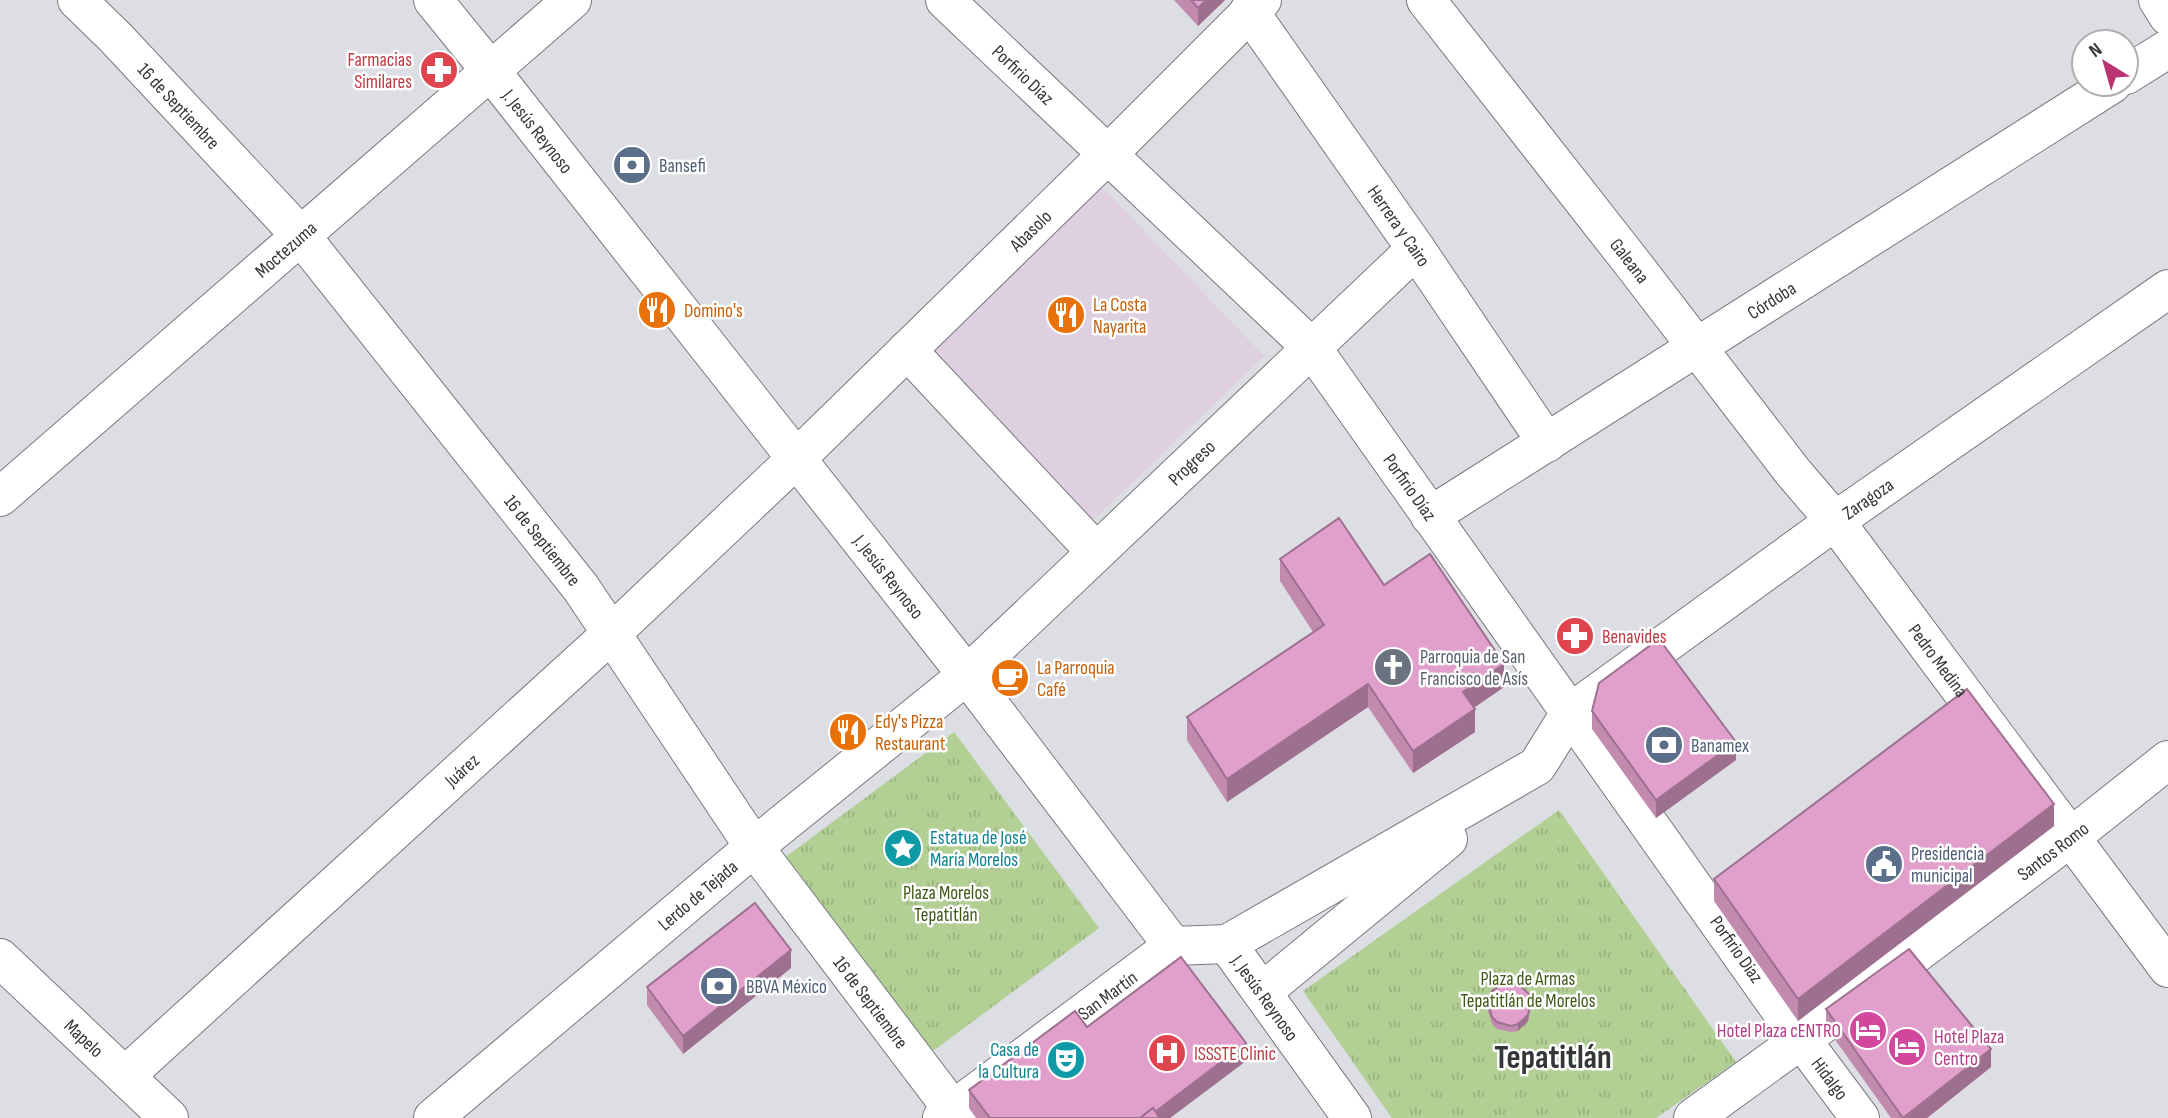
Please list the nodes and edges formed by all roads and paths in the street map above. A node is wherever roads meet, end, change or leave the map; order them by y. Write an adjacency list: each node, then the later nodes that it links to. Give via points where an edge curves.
1 (77, 0): 14 (street, 16 de Septiembre)
2 (433, 0): 11 (street, J. Jesús Reynoso)
3 (572, 0): 11 (street, Moctezuma)
4 (945, 0): 13 (street, Porfirio Díaz)
5 (1426, 0): 17 (street, Galeana)
6 (2158, 0): 8 (street)
7 (1256, 6): 13 (street, Abasolo); 15 (street, Herrera y Cairo)
8 (2168, 16)
9 (2168, 49): 10 (street)
10 (2140, 66)
11 (490, 70): 14 (street, Moctezuma); 21 (street, J. Jesús Reynoso)
12 (2090, 98): 17 (street, Córdoba)
13 (1108, 154): 18 (street, Porfirio Díaz); 19 (street, Abasolo)
14 (301, 236): 22 (street, Moctezuma); 26 (street, 16 de Septiembre)
15 (1416, 248): 18 (street, Progreso); 20 (street, Herrera y Cairo)
16 (2168, 289): 24 (street, Zaragoza)
17 (1697, 347): 20 (street, Córdoba); 24 (street, Galeana)
18 (1312, 348): 23 (street, Porfirio Díaz); 25 (street, Progreso)
19 (907, 350): 21 (street, Abasolo); 25 (street)
20 (1547, 443): 23 (street, Córdoba)
21 (796, 459): 26 (street, Juárez); 27 (street, J. Jesús Reynoso)
22 (0, 497)
23 (1430, 516): 28 (street, Porfirio Díaz)
24 (1835, 521): 28 (street, Zaragoza); 31 (street, Pedro Medina)
25 (1096, 552): 27 (street, Progreso)
26 (612, 633): 32 (street, 16 de Septiembre); 39 (street, Juárez)
27 (967, 675): 32 (street, Lerdo de Tejada); 34 (street, J. Jesús Reynoso)
28 (1570, 713): 30 (street); 38 (street, Porfirio Díaz)
29 (2168, 760): 31 (street, Santos Romo)
30 (1536, 766): 33 (street); 37 (street)
31 (2071, 837): 36 (street, Pedro Medina); 38 (street, Santos Romo)
32 (754, 847): 40 (street, 16 de Septiembre); 42 (street, Lerdo de Tejada)
33 (1227, 944): 34 (street, J. Jesús Reynoso); 37 (street, J. Jesús Reynoso)
34 (1173, 946): 40 (street, San Martín)
35 (0, 958): 39 (street, Mapelo)
36 (2168, 968)
37 (1262, 992): 43 (street, J. Jesús Reynoso)
38 (1801, 1039): 44 (street, Santos Romo); 45 (street, Hidalgo)
39 (125, 1076): 41 (street, Mapelo)
40 (951, 1115)
41 (169, 1118)
42 (433, 1118)
43 (1352, 1118)
44 (1693, 1118)
45 (1860, 1118)

